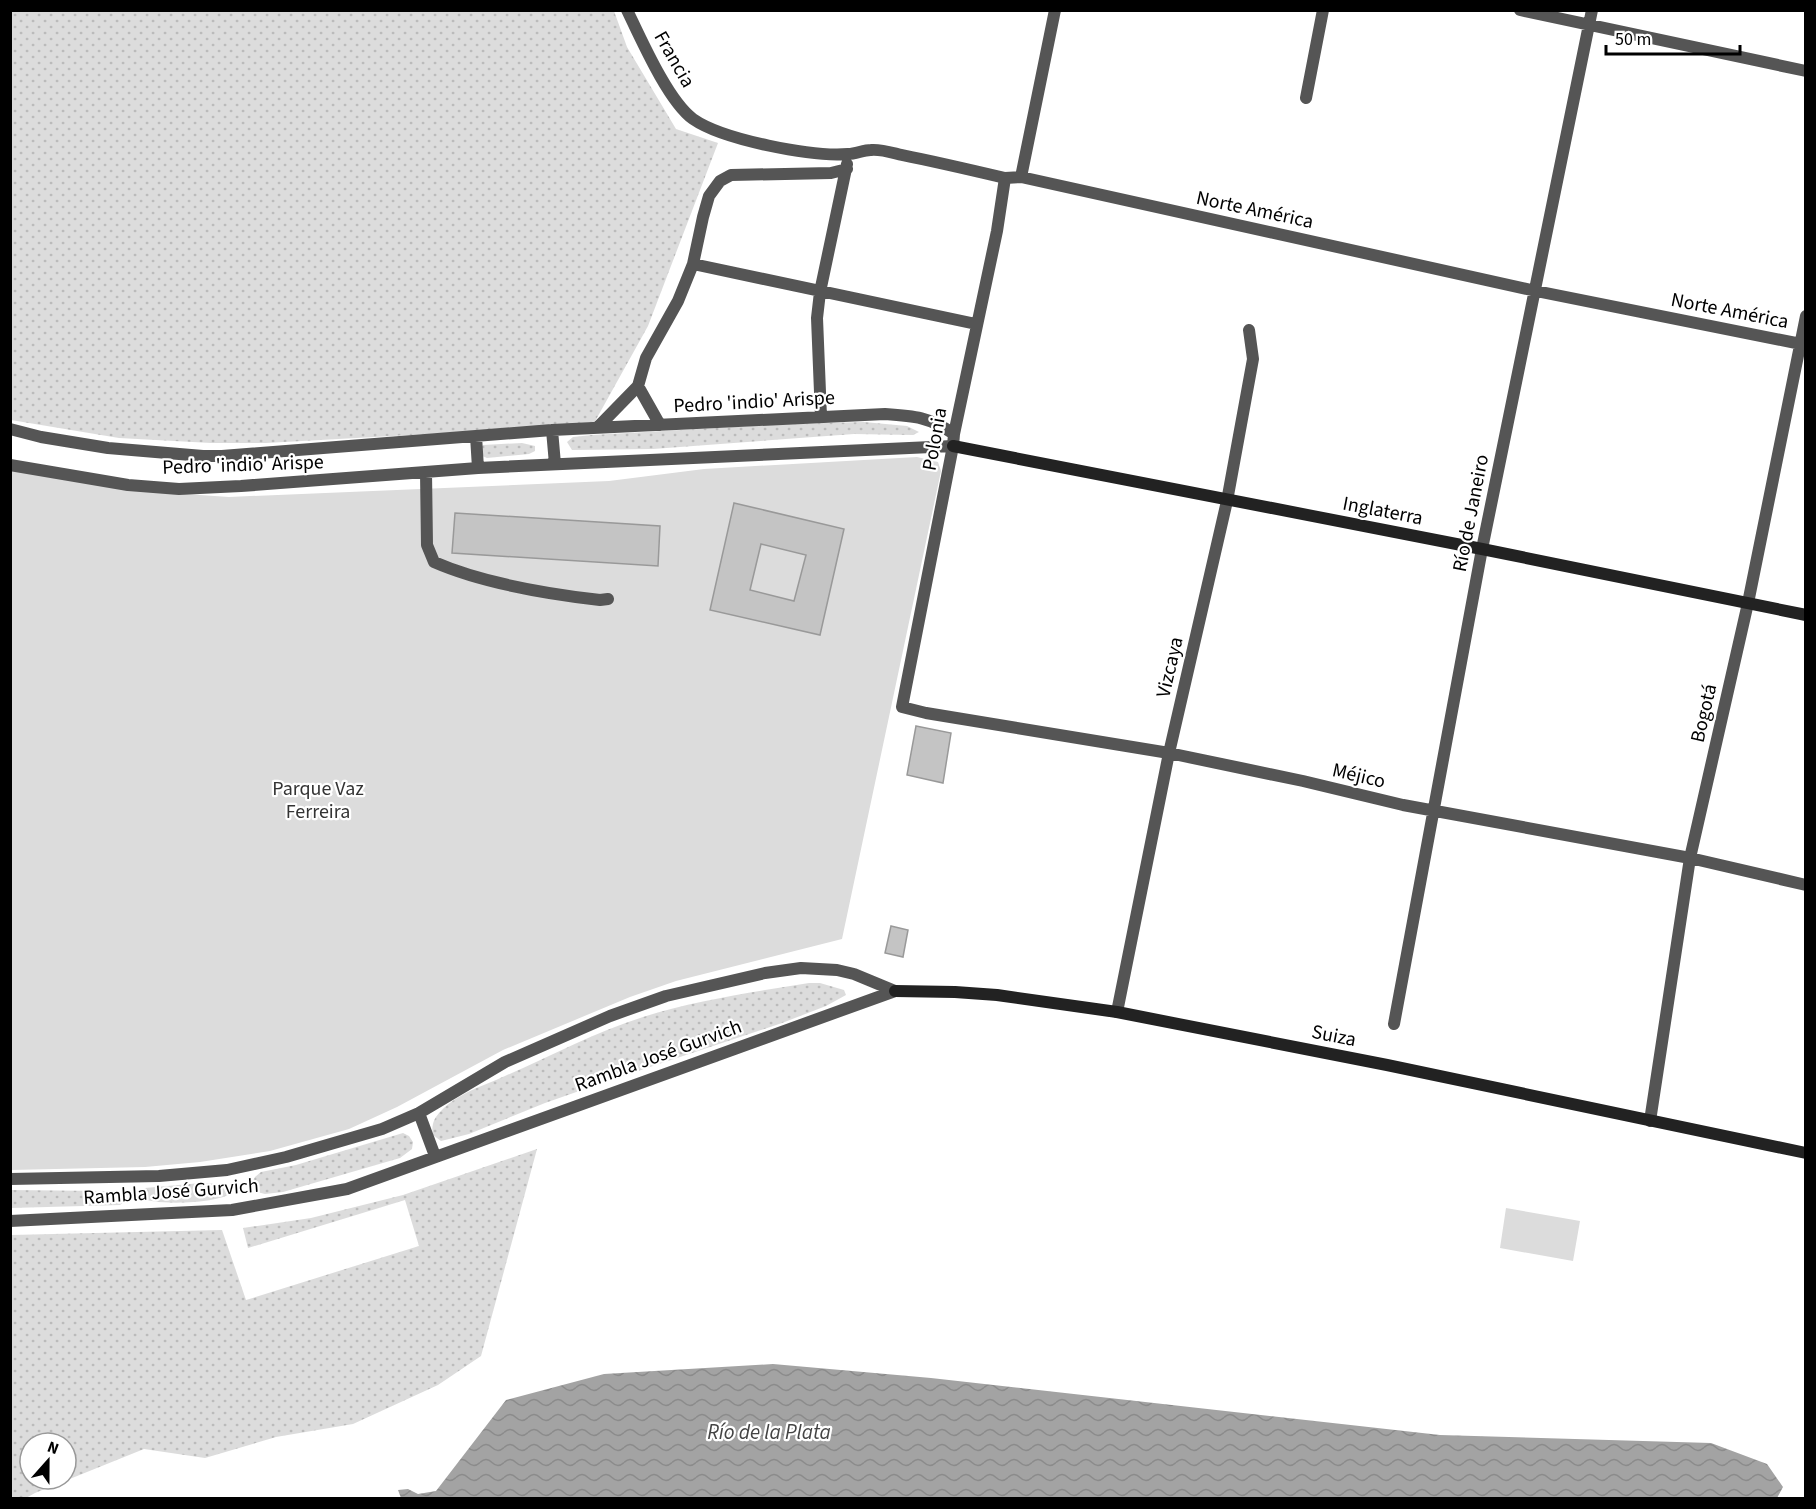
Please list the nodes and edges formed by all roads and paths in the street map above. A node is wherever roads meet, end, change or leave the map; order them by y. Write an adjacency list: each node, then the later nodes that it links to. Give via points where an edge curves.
1 (627, 10): 9 (street, Francia, via 660,75 683,110)
2 (1055, 10): 12 (street)
3 (1323, 10): 8 (street)
4 (1520, 10): 6 (street)
5 (1592, 10): 6 (street, Río de Janeiro)
6 (1589, 25): 7 (street); 15 (street, Río de Janeiro)
7 (1806, 71)
8 (1306, 98)
9 (697, 122): 10 (street, Norte América, via 719,132 790,150)
10 (849, 154): 11 (street); 13 (street, Norte América, via 872,150)
11 (847, 169): 14 (street, via 831,173 731,175 720,181 709,196); 16 (street)
12 (1022, 177): 13 (street, Norte América); 15 (street, Norte América)
13 (1005, 178): 18 (street, Polonia)
14 (693, 264): 16 (street); 21 (street, via 678,301 646,358)
15 (1536, 291): 20 (street, Norte América); 34 (street, Río de Janeiro)
16 (820, 292): 18 (street); 22 (street, via 817,318)
17 (1806, 316): 20 (street, Bogotá)
18 (976, 324): 28 (street, Polonia)
19 (1250, 330): 33 (street, Vizcaya, via 1253,359)
20 (1802, 344): 36 (street, Bogotá)
21 (638, 386): 23 (street); 24 (street)
22 (821, 417): 23 (street, Pedro 'indio' Arispe); 28 (street, Pedro 'indio' Arispe, via 909,416 936,422)
23 (660, 425): 24 (street, Pedro 'indio' Arispe)
24 (597, 428): 26 (street, Pedro 'indio' Arispe)
25 (10, 429): 27 (street, Pedro 'indio' Arispe, via 108,448 203,456)
26 (552, 430): 27 (street, Pedro 'indio' Arispe); 29 (street)
27 (476, 436): 31 (street)
28 (953, 440): 29 (street, Pedro 'indio' Arispe); 33 (street, Inglaterra); 38 (street, Polonia)
29 (555, 464): 31 (street, Pedro 'indio' Arispe)
30 (10, 465): 32 (street, Pedro 'indio' Arispe, via 128,485 179,489)
31 (478, 468): 32 (street, Pedro 'indio' Arispe)
32 (426, 472): 35 (street, via 427,545 434,562 452,570 545,592)
33 (1227, 501): 34 (street, Inglaterra); 39 (street, Vizcaya)
34 (1482, 549): 36 (street, Inglaterra); 40 (street, Río de Janeiro)
35 (608, 599)
36 (1748, 603): 37 (street, Inglaterra); 41 (street, Bogotá)
37 (1806, 615)
38 (902, 707): 39 (street, Méjico)
39 (1169, 753): 40 (street, Méjico); 45 (street, Vizcaya)
40 (1433, 811): 41 (street, Méjico); 46 (street, Río de Janeiro)
41 (1690, 858): 42 (street, Méjico); 48 (street, Bogotá)
42 (1806, 885)
43 (854, 974): 44 (street, Suiza); 47 (street, Rambla José Gurvich, via 801,968 658,999 598,1020 505,1062)
44 (894, 991): 45 (street, Suiza, via 997,995); 50 (street, Rambla José Gurvich)
45 (1117, 1012): 48 (street, Suiza)
46 (1394, 1024)
47 (419, 1113): 50 (street); 51 (street, Rambla José Gurvich, via 382,1129 227,1170 159,1176)
48 (1650, 1121): 49 (street, Suiza)
49 (1806, 1153)
50 (435, 1156): 52 (street, Rambla José Gurvich, via 347,1188 232,1210)
51 (10, 1179)
52 (10, 1221)

